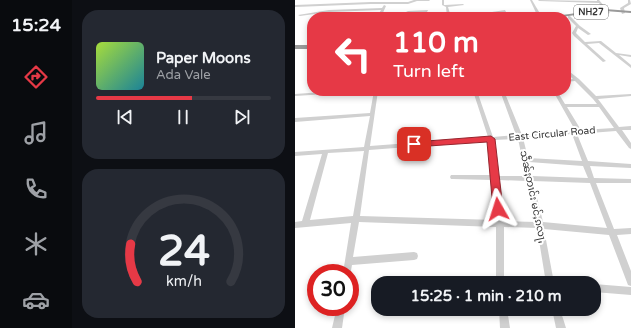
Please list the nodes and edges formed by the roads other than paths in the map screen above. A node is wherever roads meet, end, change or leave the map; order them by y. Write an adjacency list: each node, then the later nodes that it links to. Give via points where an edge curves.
1 (336, 0): 10 (street)
2 (417, 0): 3 (street); 11 (street)
3 (429, 0)
4 (443, 0): 14 (street)
5 (531, 0): 25 (street)
6 (539, 0): 8 (street)
7 (629, 0): 19 (street, via 630,3 624,5)
8 (599, 1): 26 (street)
9 (386, 3): 10 (street); 11 (street); 15 (street)
10 (334, 4): 13 (street); 16 (street)
11 (408, 4): 22 (street)
12 (463, 5): 14 (street)
13 (295, 6)
14 (445, 6): 23 (street)
15 (383, 9): 16 (street); 21 (street)
16 (329, 11): 20 (street)
17 (427, 11): 22 (street)
18 (505, 11): 24 (street)
19 (623, 11): 26 (highway, NH27); 27 (highway, NH27)
20 (322, 12)
21 (382, 12)
22 (408, 12)
23 (448, 12)
24 (494, 12)
25 (538, 12)
26 (606, 12): 30 (highway, NH27)
27 (631, 13)
28 (307, 14): 29 (street)
29 (300, 15)
30 (571, 16)
31 (571, 21): 32 (street)
32 (579, 27): 33 (street); 34 (street, via 574,33)
33 (589, 34)
34 (583, 43): 37 (street, via 600,42); 39 (street)
35 (307, 45): 36 (highway)
36 (295, 46)
37 (615, 53): 38 (street); 40 (street)
38 (631, 56)
39 (604, 61)
40 (631, 67)
41 (571, 75): 42 (street)
42 (577, 80): 43 (street); 51 (street)
43 (571, 81)
44 (307, 94): 45 (street)
45 (295, 95)
46 (631, 95): 51 (street)
47 (375, 96): 54 (street)
48 (477, 96): 60 (street)
49 (504, 96): 59 (street, သဵၼ်ႈတၢင်း မင်ႇၵလႃႇ)
50 (558, 96): 53 (street)
51 (595, 98): 52 (street)
52 (600, 105): 53 (street); 57 (street)
53 (564, 106): 58 (street)
54 (372, 114): 55 (street); 62 (street)
55 (295, 120)
56 (631, 128): 57 (street, East Circular Road)
57 (618, 129): 58 (street, East Circular Road); 61 (street)
58 (577, 133): 59 (street, East Circular Road); 66 (street)
59 (520, 137): 60 (street, East Circular Road); 65 (street, သဵၼ်ႈတၢင်း မင်ႇၵလႃႇ)
60 (491, 139): 62 (street, East Circular Road); 70 (street)
61 (631, 147)
62 (368, 148): 63 (street, East Circular Road); 73 (street)
63 (326, 151): 64 (street, East Circular Road); 74 (street)
64 (295, 154)
65 (525, 160): 66 (street); 69 (street, သဵၼ်ႈတၢင်း မင်ႇၵလႃႇ)
66 (586, 162): 67 (street); 71 (street)
67 (631, 166)
68 (453, 177): 70 (street)
69 (529, 177): 70 (street); 71 (street); 77 (street, သဵၼ်ႈတၢင်း မင်ႇၵလႃႇ)
70 (495, 178): 75 (street)
71 (592, 179): 72 (street); 79 (street)
72 (631, 181)
73 (357, 220): 74 (street); 75 (street); 81 (street)
74 (305, 224): 76 (street)
75 (500, 224): 77 (street); 83 (street)
76 (295, 225)
77 (540, 225): 79 (street); 84 (street, သဵၼ်ႈတၢင်း မင်ႇၵလႃႇ)
78 (631, 231): 79 (street)
79 (611, 232): 85 (street)
80 (414, 256): 81 (street)
81 (349, 261): 82 (street)
82 (348, 264)
83 (500, 276)
84 (549, 276)
85 (631, 282)
86 (601, 289): 87 (street)
87 (631, 291)
88 (339, 316): 91 (street)
89 (504, 316): 92 (street)
90 (558, 316): 93 (street)
91 (337, 328)
92 (505, 328)
93 (561, 328)

